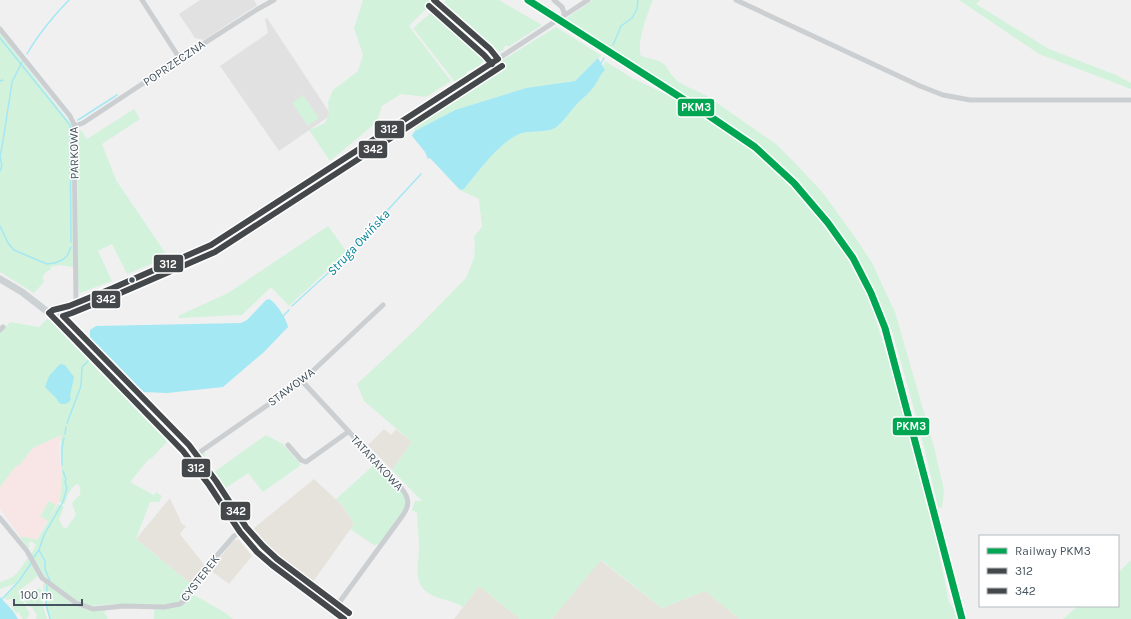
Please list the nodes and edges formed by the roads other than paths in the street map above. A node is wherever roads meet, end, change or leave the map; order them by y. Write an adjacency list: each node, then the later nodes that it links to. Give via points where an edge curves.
1 (142, 0): 10 (street)
2 (274, 0): 10 (street, POPRZECZNA)
3 (434, 0): 9 (street)
4 (554, 0): 7 (street, via 562,7)
5 (588, 0): 7 (street)
6 (736, 0): 13 (street, via 943,95 970,100)
7 (565, 15): 11 (street)
8 (0, 29): 14 (street, PARKOWA, via 70,116)
9 (485, 46): 11 (street); 12 (street)
10 (180, 59): 14 (street, POPRZECZNA)
11 (498, 59): 12 (street)
12 (490, 64): 16 (street, via 211,245)
13 (1131, 100)
14 (75, 126): 16 (street, PARKOWA)
15 (0, 279): 19 (main road)
16 (76, 303): 18 (street)
17 (383, 305): 21 (street, STAWOWA)
18 (69, 306): 19 (street); 20 (street)
19 (49, 313): 20 (main road)
20 (56, 320): 24 (main road)
21 (302, 381): 22 (street, TATARAKOWA); 24 (street, STAWOWA)
22 (348, 432): 23 (street, via 306,462); 27 (street, TATARAKOWA, via 404,492 408,505)
23 (288, 445)
24 (190, 459): 26 (main road)
25 (0, 518): 26 (street, CYSTEREK, via 27,551 42,578 67,598 85,608 93,609 124,606 164,607 180,604 207,567)
26 (240, 532): 27 (main road, via 265,559)
27 (333, 611): 28 (main road)
28 (344, 619)

